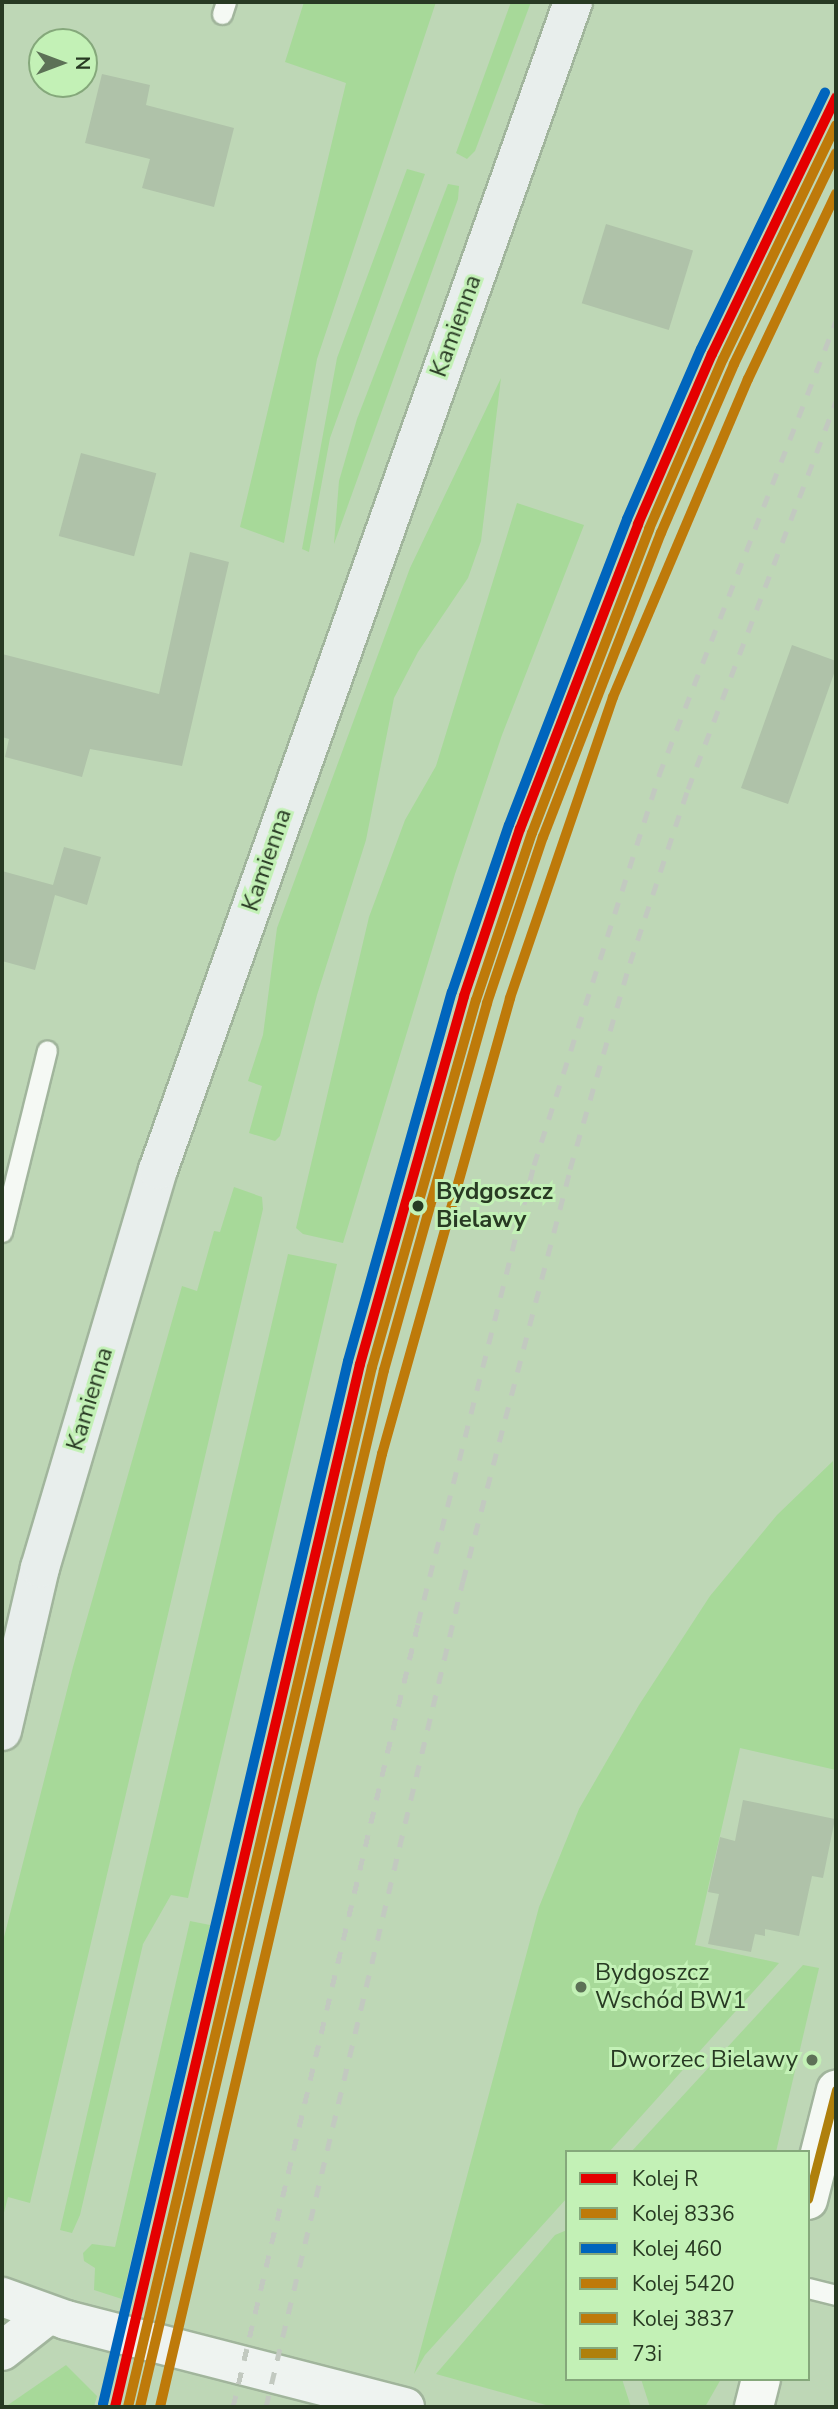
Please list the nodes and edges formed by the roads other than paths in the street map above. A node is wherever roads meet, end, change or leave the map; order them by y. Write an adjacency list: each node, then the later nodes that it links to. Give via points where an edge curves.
1 (573, 2): 4 (main road, Kamienna, via 158,1170 40,1567)
2 (47, 1050): 3 (lane)
3 (2, 1232)
4 (2, 1731)
5 (836, 2090): 6 (street)
6 (810, 2192)
7 (810, 2288): 8 (lane)
8 (836, 2295)
9 (2, 2297): 10 (street)
10 (48, 2315): 11 (street); 13 (street)
11 (2, 2351)
12 (760, 2381): 14 (street)
13 (405, 2407)
14 (754, 2407)

